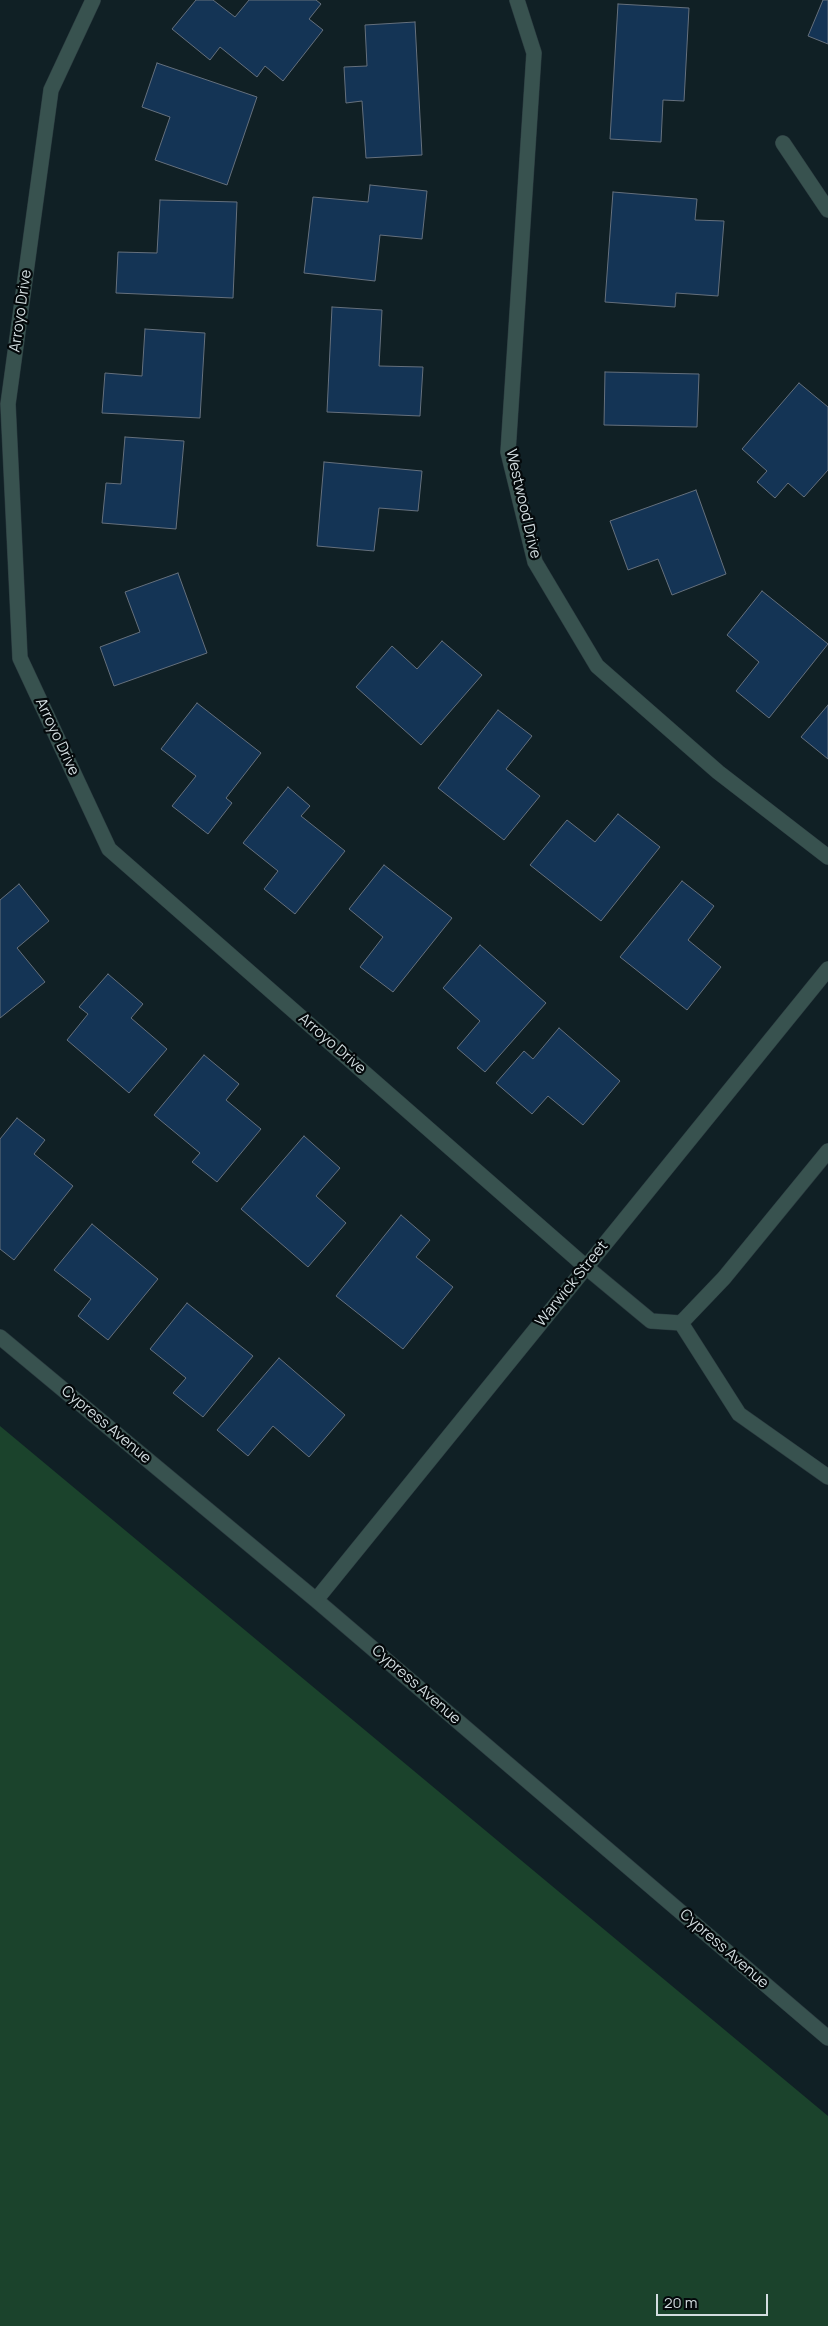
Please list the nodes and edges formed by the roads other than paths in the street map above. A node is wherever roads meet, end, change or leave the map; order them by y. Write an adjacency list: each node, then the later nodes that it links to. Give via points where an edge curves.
1 (93, 0): 8 (street, Arroyo Drive, via 51,90 8,404 20,658 109,849)
2 (517, 0): 5 (street, Westwood Drive, via 534,53 508,452 535,562 597,666 718,772)
3 (783, 143): 4 (street)
4 (828, 210)
5 (828, 857)
6 (828, 969): 8 (street, Warwick Street)
7 (828, 1151): 9 (street, via 724,1278)
8 (586, 1266): 9 (street, Arroyo Drive, via 650,1321); 12 (street, Warwick Street)
9 (681, 1323): 11 (street, via 739,1414)
10 (0, 1337): 12 (street, Cypress Avenue)
11 (828, 1477)
12 (316, 1600): 13 (street, Cypress Avenue)
13 (828, 2038)

